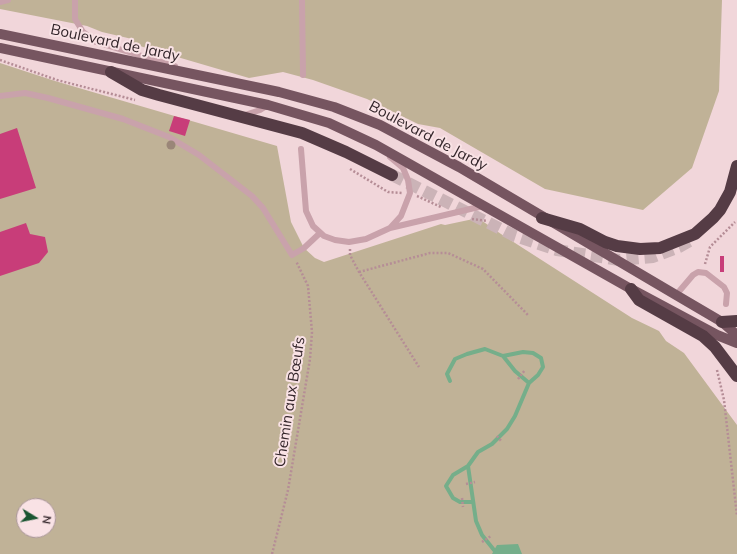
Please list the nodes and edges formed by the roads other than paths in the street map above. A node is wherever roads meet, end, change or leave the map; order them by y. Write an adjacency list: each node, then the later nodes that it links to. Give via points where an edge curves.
1 (8, 0): 4 (lane)
2 (75, 0): 9 (lane, via 75,19 83,32 96,42)
3 (302, 0): 8 (lane)
4 (0, 2)
5 (0, 34): 9 (main road, Boulevard de Jardy)
6 (0, 48): 7 (main road, Boulevard de Jardy)
7 (111, 72): 11 (main road, Boulevard de Jardy); 12 (highway, via 142,90)
8 (303, 75)
9 (223, 81): 18 (main road, Boulevard de Jardy, via 279,92 334,107 380,125 459,167)
10 (0, 96): 20 (lane, via 25,93 48,98 123,119 169,137 199,155 252,196 263,208 292,255)
11 (268, 105): 12 (lane, via 252,113); 13 (main road, Boulevard de Jardy, via 329,123)
12 (235, 115): 16 (highway, via 324,142)
13 (376, 145): 17 (main road, Boulevard de Jardy); 19 (lane, via 403,168 408,180 410,193 401,216)
14 (302, 149): 20 (lane, via 306,211 313,226)
15 (737, 166): 18 (highway, via 730,192 720,210 694,234 660,248 617,246 580,229)
16 (392, 175)
17 (485, 205): 19 (lane); 21 (main road, Boulevard de Jardy)
18 (542, 218): 22 (main road, Boulevard de Jardy)
19 (390, 228): 20 (lane, via 366,239 349,242 335,240)
20 (320, 233)
21 (631, 289): 27 (main road, Boulevard de Jardy); 28 (highway, via 639,300 703,336 715,347)
22 (676, 295): 23 (lane, via 693,275 698,272 704,273 724,286); 25 (main road, Boulevard de Jardy)
23 (726, 304)
24 (737, 321): 25 (highway)
25 (722, 322): 26 (main road, Boulevard de Jardy)
26 (737, 334)
27 (737, 343)
28 (737, 376)

